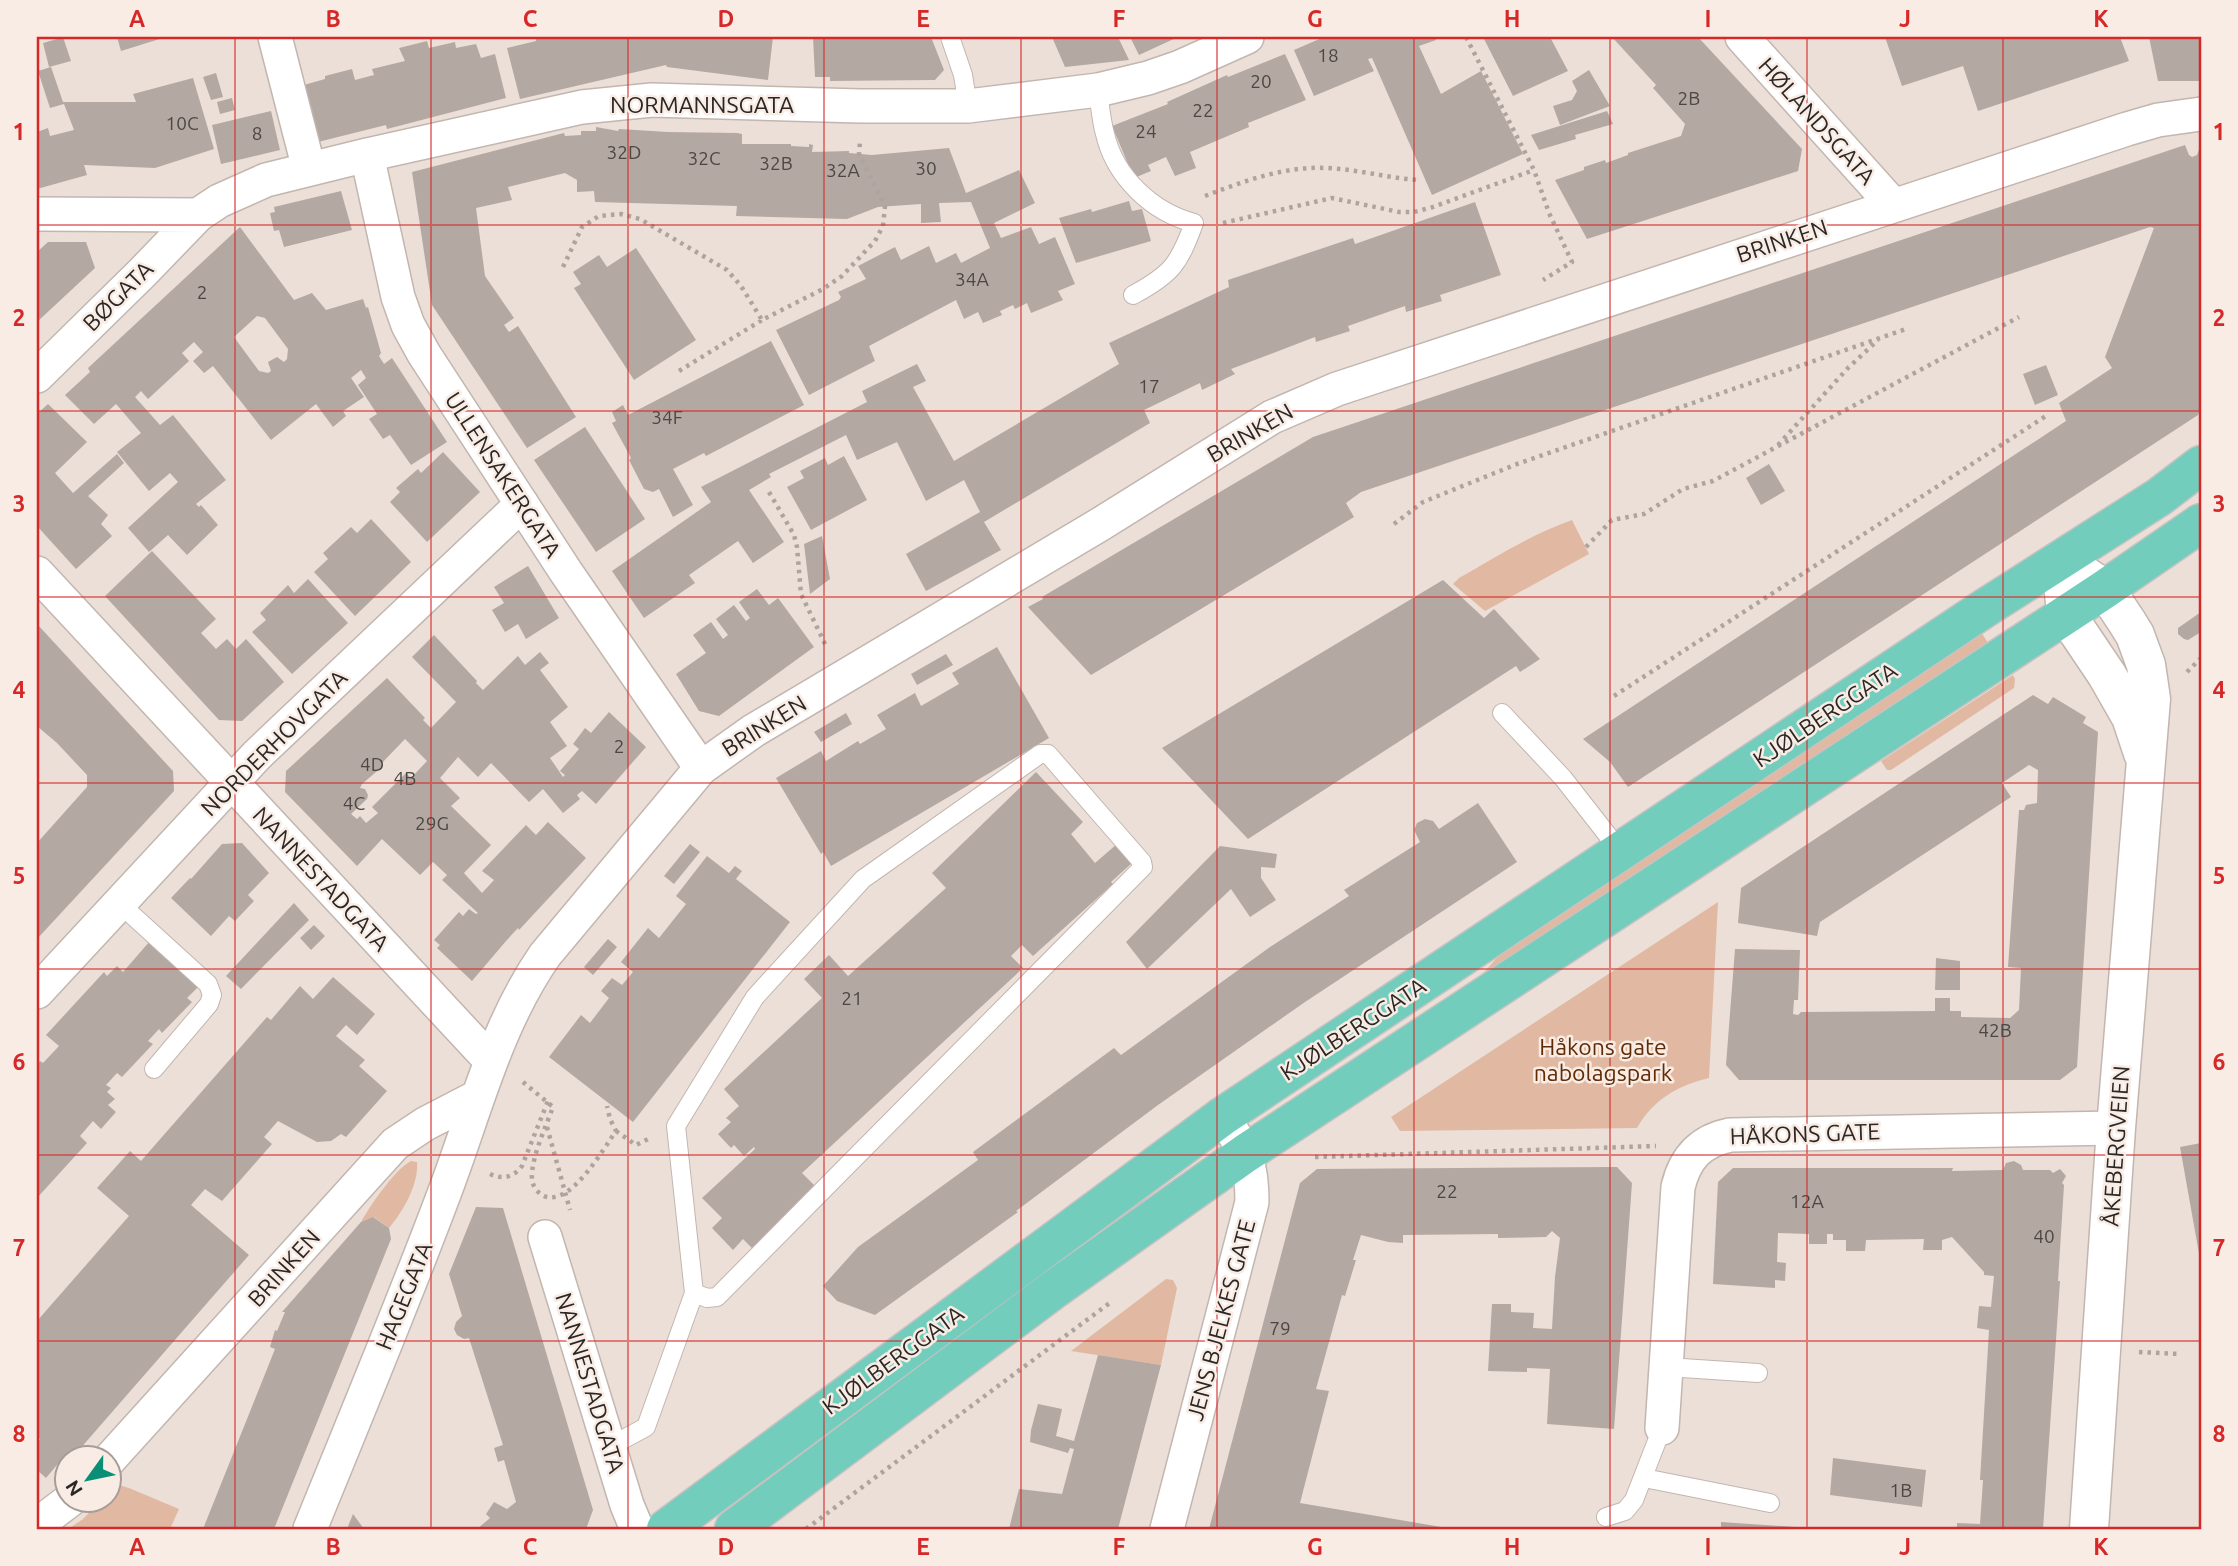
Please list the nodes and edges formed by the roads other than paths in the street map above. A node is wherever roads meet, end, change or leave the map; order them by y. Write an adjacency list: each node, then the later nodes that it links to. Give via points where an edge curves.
1 (275, 37): 9 (street)
2 (950, 37): 6 (lane)
3 (1247, 37): 5 (street, NORMANNSGATA, via 1180,67)
4 (1742, 37): 10 (street, HØLANDSGATA)
5 (1098, 90): 6 (street, NORMANNSGATA); 13 (lane, via 1104,133 1118,167 1133,187 1165,211 1194,223 1177,263)
6 (968, 106): 8 (street, NORMANNSGATA, via 615,102)
7 (2201, 114): 10 (street, BRINKEN, via 2127,129)
8 (366, 155): 9 (street, NORMANNSGATA); 16 (street, ULLENSAKERGATA, via 408,325)
9 (309, 169): 12 (street, NORMANNSGATA, via 240,190)
10 (1893, 205): 24 (street, BRINKEN, via 1337,389 1272,417 753,731)
11 (37, 214): 12 (street)
12 (198, 215): 14 (street, BØGATA)
13 (1133, 295)
14 (37, 376)
15 (2201, 465): 18 (main road)
16 (522, 504): 24 (street, ULLENSAKERGATA); 25 (street, NORDERHOVGATA)
17 (2201, 523): 20 (main road)
18 (2061, 560): 20 (street, ÅKEBERGVEIEN); 21 (street, ÅKEBERGVEIEN); 26 (main road, KJØLBERGGATA)
19 (37, 573): 25 (street, NANNESTADGATA)
20 (2105, 589): 21 (main road, KJØLBERGGATA); 23 (street, ÅKEBERGVEIEN, via 2135,635 2146,664 2151,699)
21 (2066, 614): 23 (street, ÅKEBERGVEIEN, via 2131,718); 34 (main road, KJØLBERGGATA)
22 (1502, 713): 26 (lane, via 1563,778)
23 (2145, 762): 33 (street, ÅKEBERGVEIEN)
24 (701, 768): 29 (street, BRINKEN, via 545,955)
25 (232, 783): 27 (street, NORDERHOVGATA); 29 (street, NANNESTADGATA)
26 (1620, 851): 32 (main road, KJØLBERGGATA)
27 (119, 903): 28 (street, NORDERHOVGATA); 30 (lane, via 208,984 212,995)
28 (37, 992)
29 (491, 1061): 31 (street, HAGEGATA)
30 (155, 1069)
31 (477, 1097): 40 (street, BRINKEN, via 395,1144); 47 (street, HAGEGATA, via 426,1243)
32 (1223, 1116): 34 (street, JENS BJELKES GATE); 49 (main road, KJØLBERGGATA)
33 (2116, 1128): 37 (street, HÅKONS GATE, via 1751,1134 1717,1138 1702,1145 1689,1159 1678,1187); 52 (street, ÅKEBERGVEIEN)
34 (1246, 1153): 50 (main road, KJØLBERGGATA, via 1053,1290); 51 (street, JENS BJELKES GATE, via 1252,1202)
35 (545, 1237): 41 (street, NANNESTADGATA)
36 (694, 1293): 36 (lane, via 676,1126 755,997 863,879 1040,754 1048,754 1143,867 717,1297); 41 (lane, via 646,1427)
37 (1667, 1367): 38 (lane); 39 (street, HÅKONS GATE)
38 (1758, 1373)
39 (1662, 1428): 42 (lane)
40 (122, 1446)
41 (609, 1447): 48 (street, NANNESTADGATA)
42 (1644, 1478): 43 (lane); 45 (lane, via 1625,1511)
43 (1770, 1503)
44 (52, 1514): 46 (street)
45 (1606, 1517)
46 (37, 1525)
47 (310, 1529)
48 (637, 1529)
49 (666, 1529)
50 (734, 1529)
51 (1167, 1529)
52 (2089, 1529)

